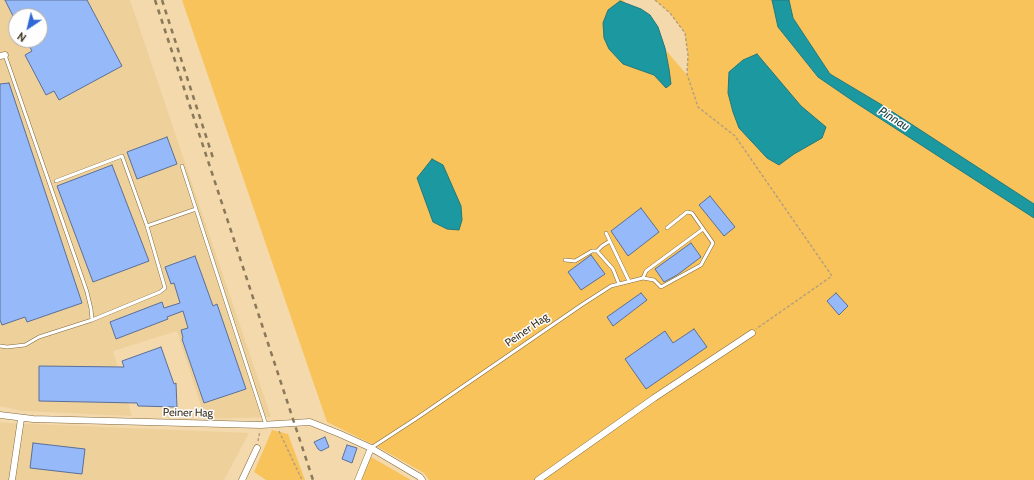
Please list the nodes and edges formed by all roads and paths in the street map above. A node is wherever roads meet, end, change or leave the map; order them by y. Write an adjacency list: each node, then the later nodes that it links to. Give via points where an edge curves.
1 (655, 0): 17 (path, via 670,13 685,33 687,74 698,107 735,136 832,276)
2 (3, 56): 16 (lane, via 87,292)
3 (182, 166): 5 (lane)
4 (56, 181): 6 (lane, via 122,156)
5 (196, 209): 6 (lane); 22 (lane)
6 (148, 226): 16 (lane, via 166,288)
7 (667, 228): 8 (lane, via 687,212 692,213)
8 (703, 229): 13 (lane, via 646,271); 13 (lane, via 713,243 701,265 661,287 654,280)
9 (606, 233): 10 (lane)
10 (610, 242): 11 (lane); 14 (lane)
11 (597, 251): 12 (lane, via 592,251 575,261); 15 (lane, via 613,269)
12 (565, 260)
13 (644, 278): 14 (lane, Peiner Hag)
14 (629, 281): 15 (lane, Peiner Hag)
15 (619, 284): 24 (lane, Peiner Hag, via 611,286 583,304)
16 (92, 320): 18 (lane, via 25,345)
17 (752, 333): 30 (street)
18 (0, 346)
19 (0, 415): 20 (street, Peiner Hag)
20 (21, 419): 22 (street, Peiner Hag); 25 (street)
21 (276, 424): 22 (street, Peiner Hag); 24 (street, Peiner Hag, via 310,422); 27 (path)
22 (263, 425): 23 (path)
23 (257, 448): 26 (street)
24 (372, 448): 28 (street); 29 (street, Peiner Hag)
25 (12, 480)
26 (242, 480)
27 (302, 480)
28 (358, 480)
29 (422, 480)
30 (538, 480)

